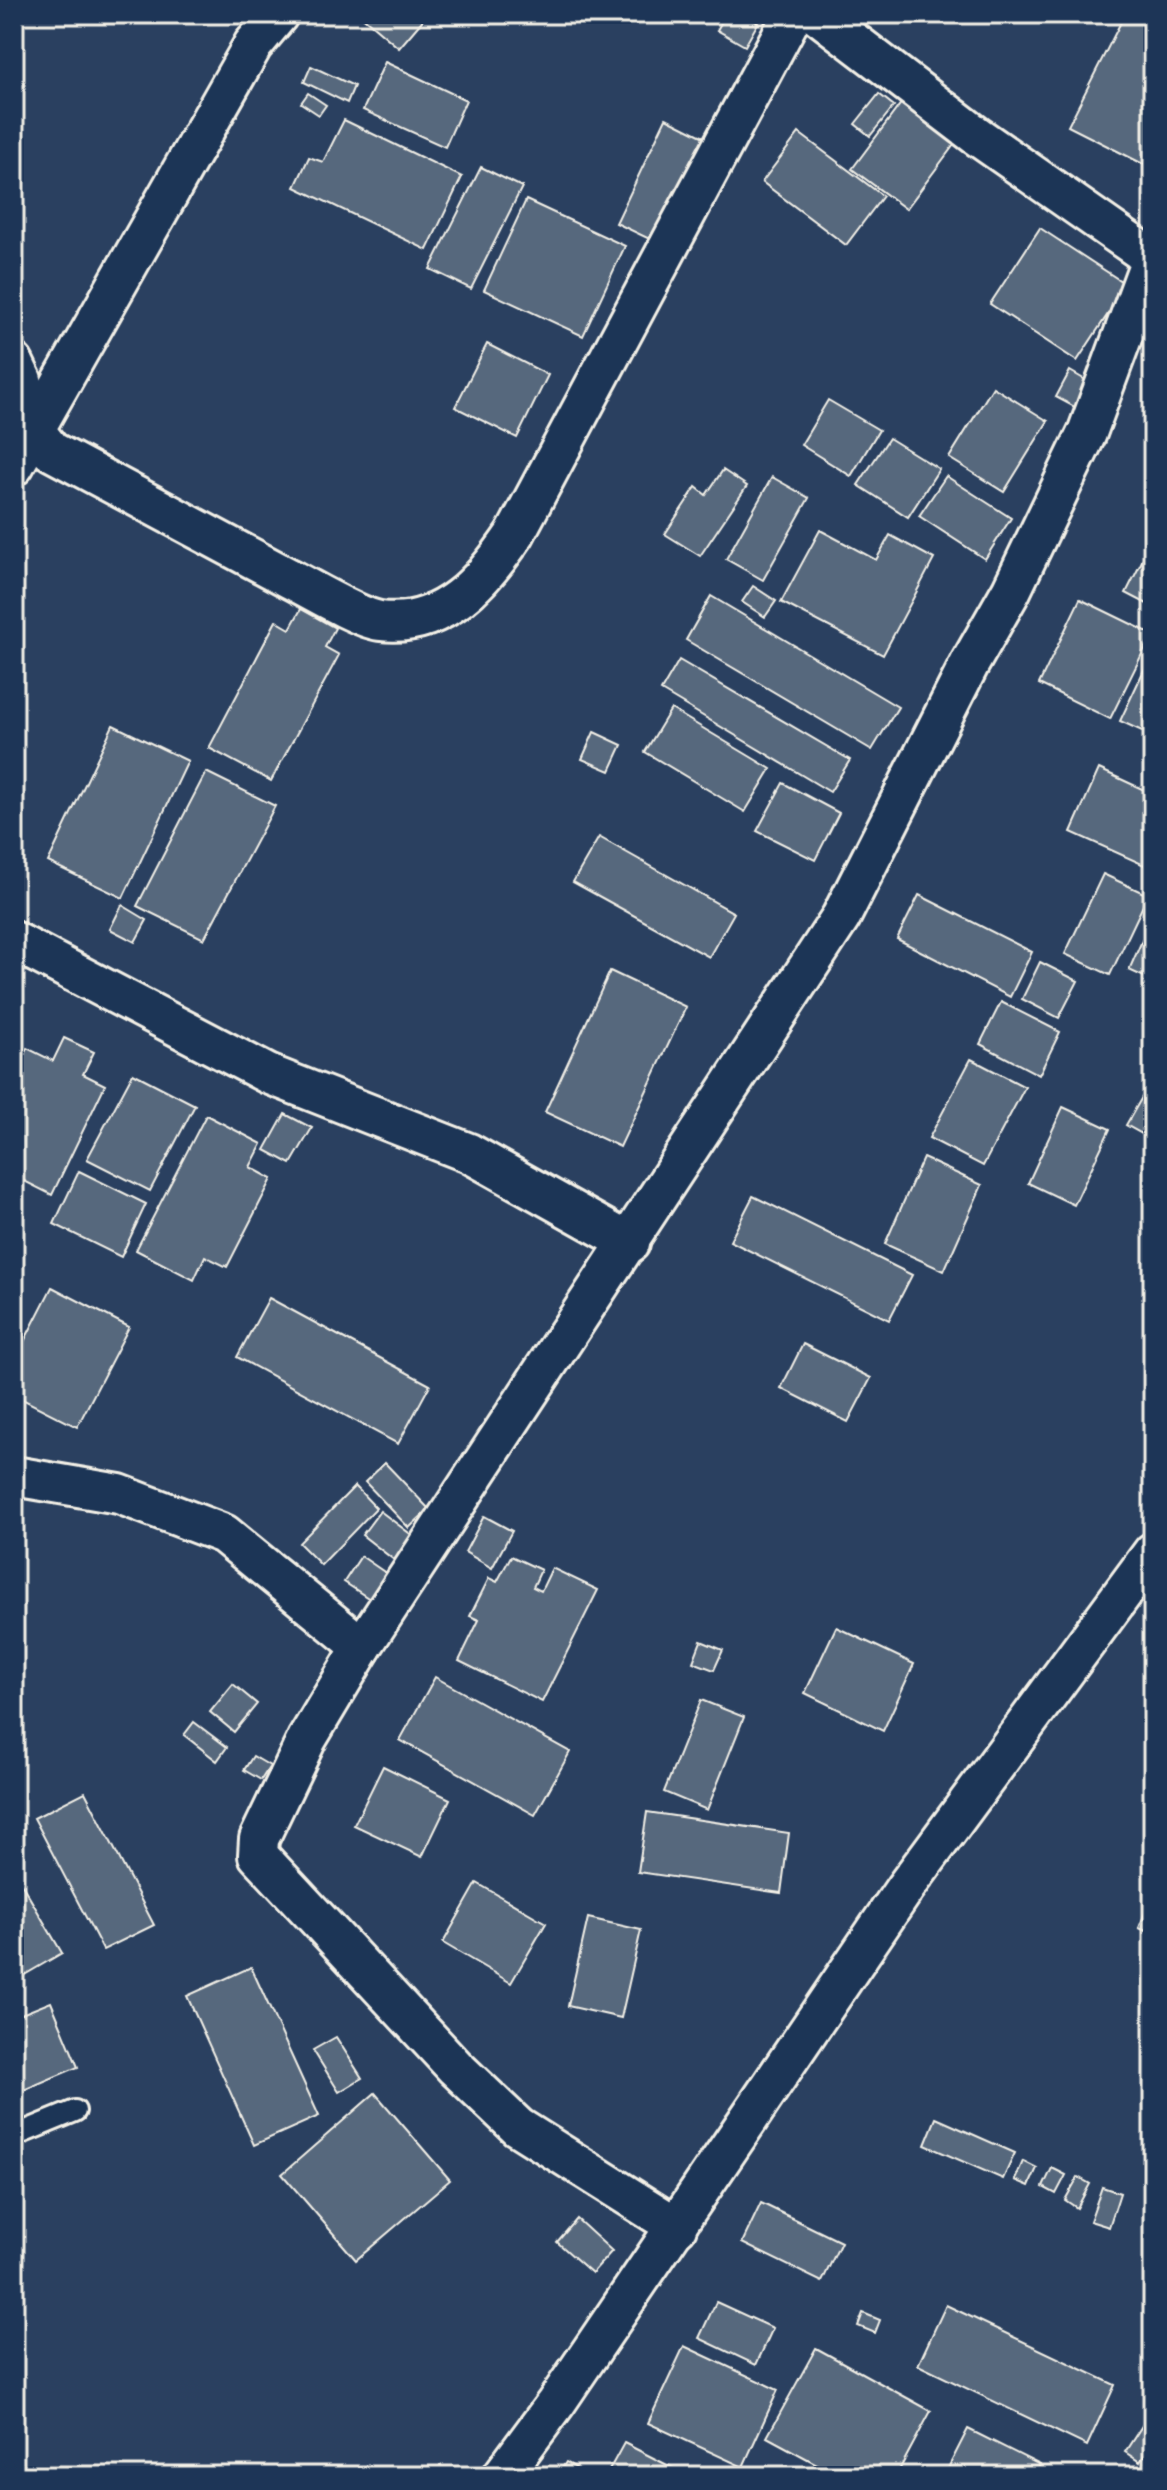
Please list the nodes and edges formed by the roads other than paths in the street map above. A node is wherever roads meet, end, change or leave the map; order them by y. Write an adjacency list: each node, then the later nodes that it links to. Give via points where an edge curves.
1 (279, 14): 6 (street, via 253,45)
2 (793, 14): 6 (street, via 515,534 490,572 455,604 421,617 380,621 51,451)
3 (817, 14): 4 (street, via 977,136)
4 (1152, 259): 9 (street, via 1087,433 841,917)
5 (14, 363): 6 (street)
6 (33, 428): 7 (street)
7 (14, 466)
8 (14, 941): 9 (street, via 254,1068 469,1153)
9 (630, 1243): 12 (street)
10 (14, 1476): 12 (street, via 119,1494 224,1534)
11 (1153, 1552): 15 (street, via 905,1888)
12 (362, 1647): 15 (street, via 267,1816 258,1855 455,2067 518,2127)
13 (75, 2111): 14 (lane)
14 (14, 2136)
15 (677, 2227): 16 (street)
16 (502, 2476)

